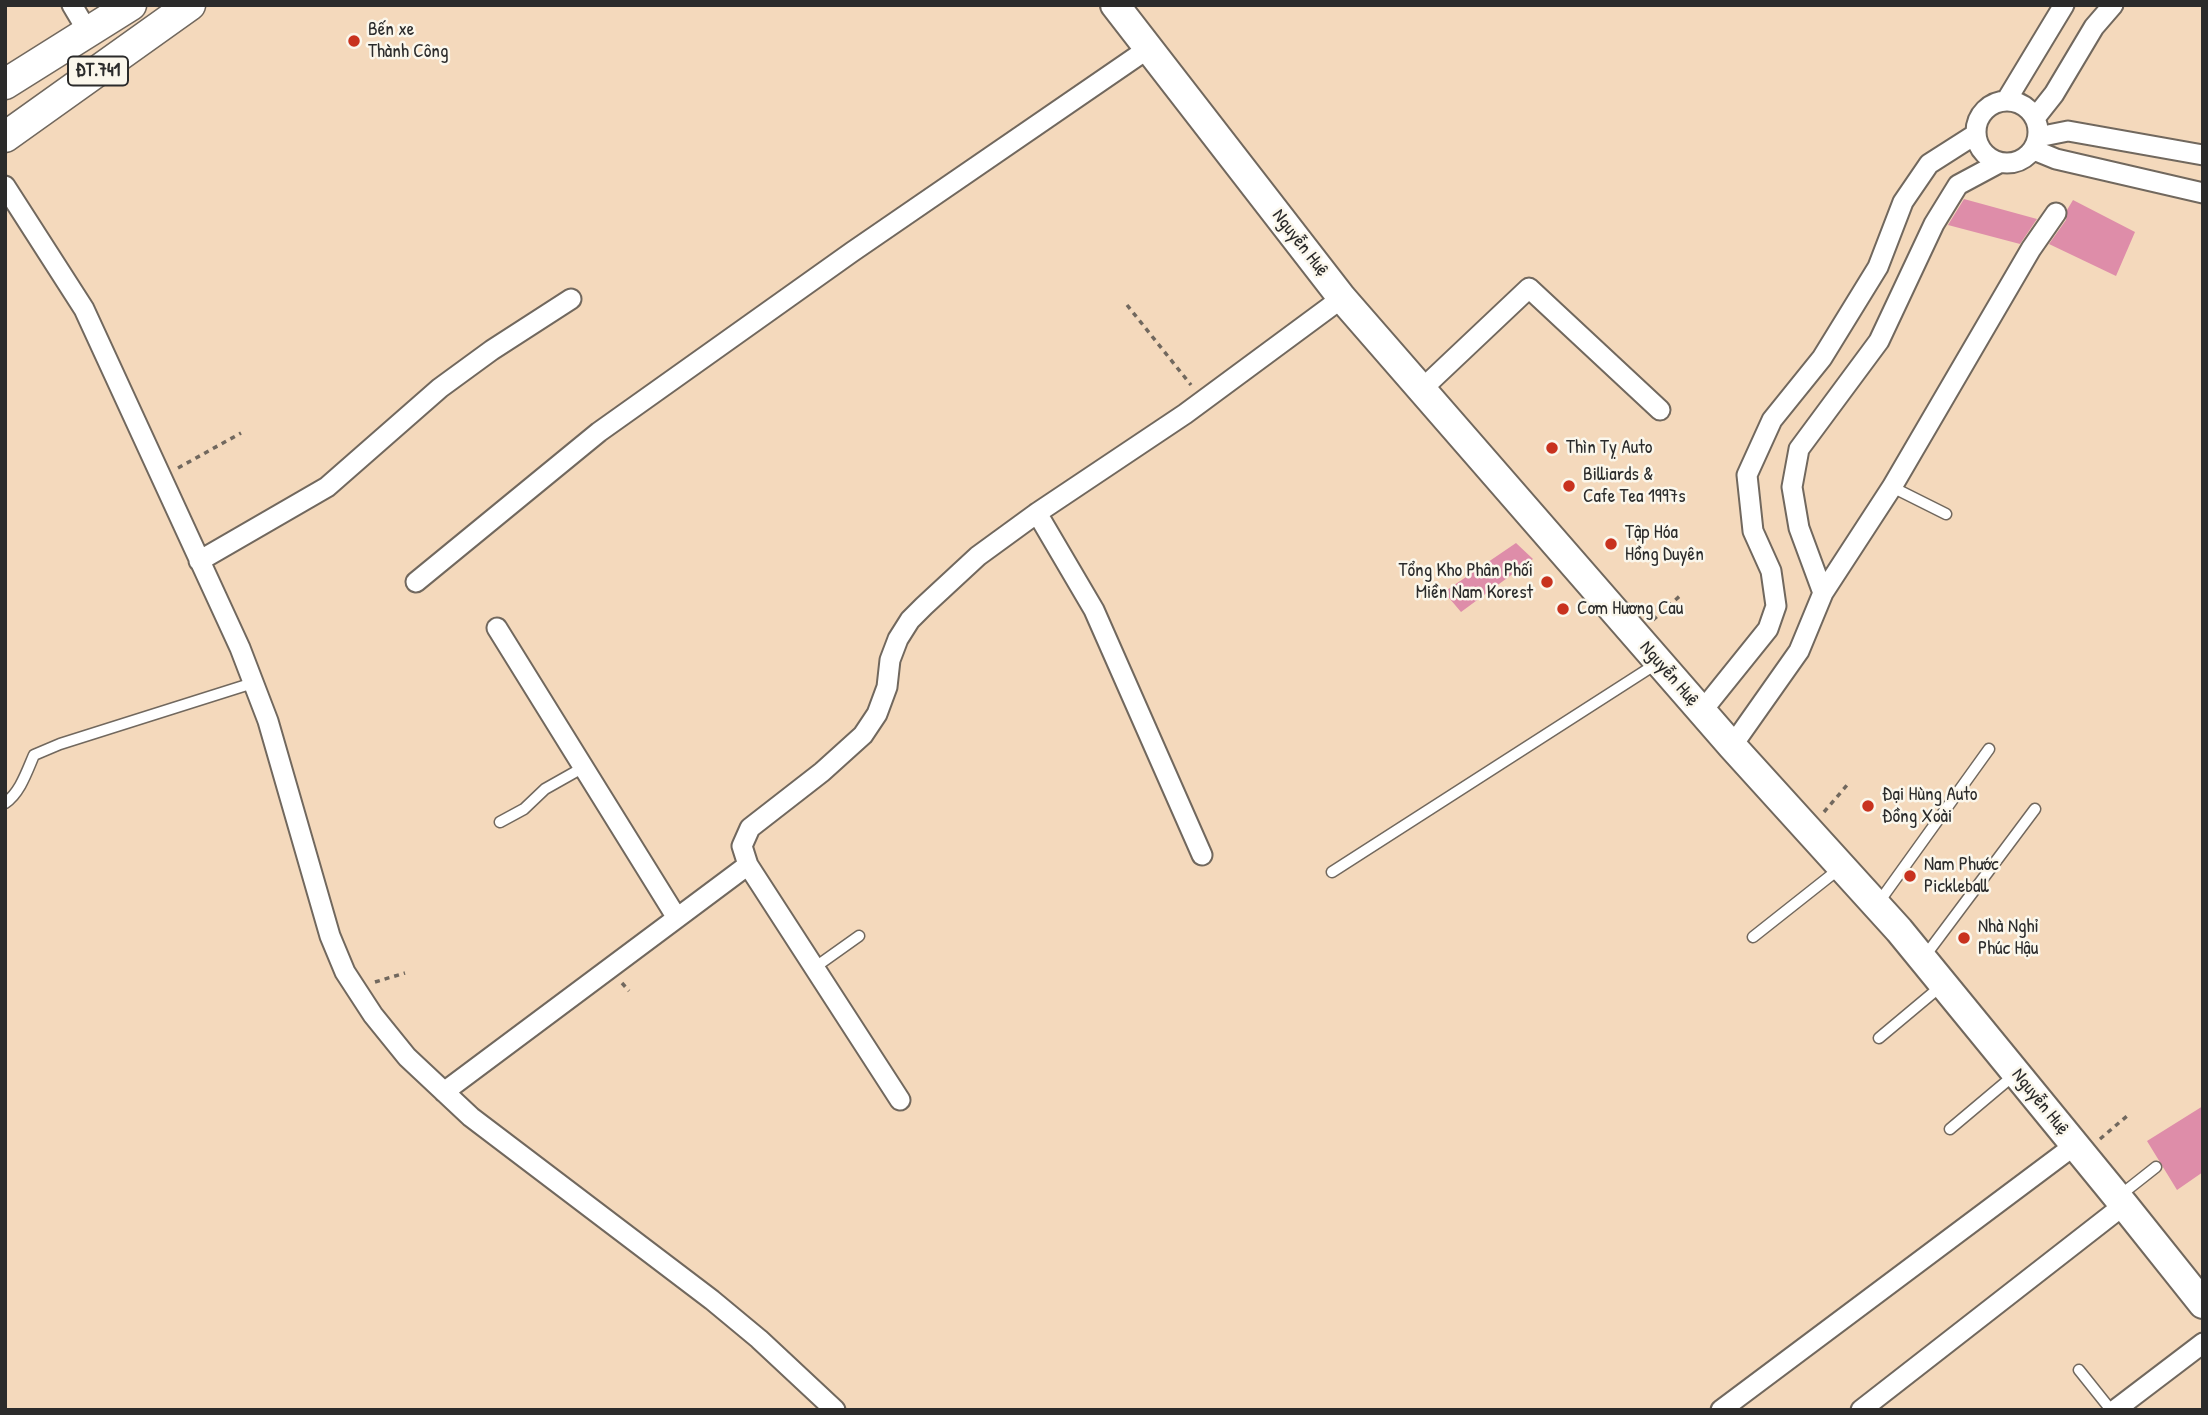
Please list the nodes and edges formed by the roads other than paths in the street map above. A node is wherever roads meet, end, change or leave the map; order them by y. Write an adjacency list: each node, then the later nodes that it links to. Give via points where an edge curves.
1 (72, 5): 7 (street)
2 (131, 5): 7 (main road, ĐT.741)
3 (190, 5): 13 (main road, ĐT.741)
4 (1115, 5): 8 (street, Nguyễn Huệ)
5 (2064, 5): 10 (street)
6 (2113, 5): 12 (street, via 2054,94)
7 (88, 32): 9 (main road, ĐT.741)
8 (1149, 48): 19 (street, Nguyễn Huệ); 27 (street, via 599,432)
9 (5, 84)
10 (2006, 101): 11 (street, via 1987,107); 12 (street, via 2024,106)
11 (1976, 134): 15 (street, via 1982,152); 32 (street, via 1929,164 1903,202 1878,267 1822,358 1772,421 1747,475 1753,531 1771,570 1776,606 1768,629)
12 (2036, 135): 14 (street, via 2068,131); 15 (street, via 2027,157); 17 (street, via 2056,159)
13 (5, 137)
14 (2203, 155)
15 (1999, 163): 28 (street, via 1958,185 1934,224 1880,341 1799,449 1793,486 1799,528)
16 (5, 186): 26 (street, via 84,309)
17 (2203, 193)
18 (2056, 213): 23 (street)
19 (1342, 298): 21 (street, Nguyễn Huệ); 24 (street, via 1204,400)
20 (571, 299): 26 (street, via 440,388 327,487)
21 (1421, 390): 22 (street, via 1529,288); 30 (street, Nguyễn Huệ)
22 (1660, 410)
23 (1892, 487): 25 (lane); 28 (street)
24 (1037, 513): 39 (street, via 1094,610); 40 (street, via 978,556 910,620 890,660 877,714 863,735 822,772 750,828 742,846)
25 (1946, 514)
26 (199, 561): 31 (street)
27 (416, 582)
28 (1823, 593): 33 (street, via 1799,651)
29 (497, 628): 35 (street)
30 (1659, 662): 32 (street, Nguyễn Huệ); 42 (lane)
31 (253, 683): 36 (lane, via 34,755 12,799); 52 (street, via 345,972 407,1057)
32 (1702, 711): 33 (street, Nguyễn Huệ)
33 (1732, 746): 41 (street, Nguyễn Huệ)
34 (1989, 748): 43 (lane)
35 (584, 767): 38 (lane); 44 (street)
36 (5, 803)
37 (2035, 809): 47 (lane)
38 (500, 822)
39 (1202, 855)
40 (748, 865): 44 (street); 48 (street)
41 (1842, 867): 43 (street, Nguyễn Huệ); 46 (lane)
42 (1332, 873)
43 (1877, 906): 47 (street, Nguyễn Huệ)
44 (677, 918): 52 (street)
45 (859, 936): 48 (lane)
46 (1753, 937)
47 (1923, 959): 49 (street, Nguyễn Huệ)
48 (814, 968): 53 (street)
49 (1943, 984): 50 (lane); 51 (street, Nguyễn Huệ)
50 (1879, 1038)
51 (2016, 1073): 54 (lane); 55 (street, Nguyễn Huệ)
52 (444, 1092): 61 (street, via 736,1320)
53 (900, 1100)
54 (1950, 1129)
55 (2079, 1149): 57 (street, Nguyễn Huệ); 62 (street)
56 (2156, 1167): 57 (lane)
57 (2121, 1201): 58 (street, Nguyễn Huệ); 63 (street)
58 (2203, 1304)
59 (2203, 1343): 64 (street)
60 (2079, 1370): 64 (lane)
61 (835, 1410)
62 (1721, 1410)
63 (1861, 1410)
64 (2113, 1410)

